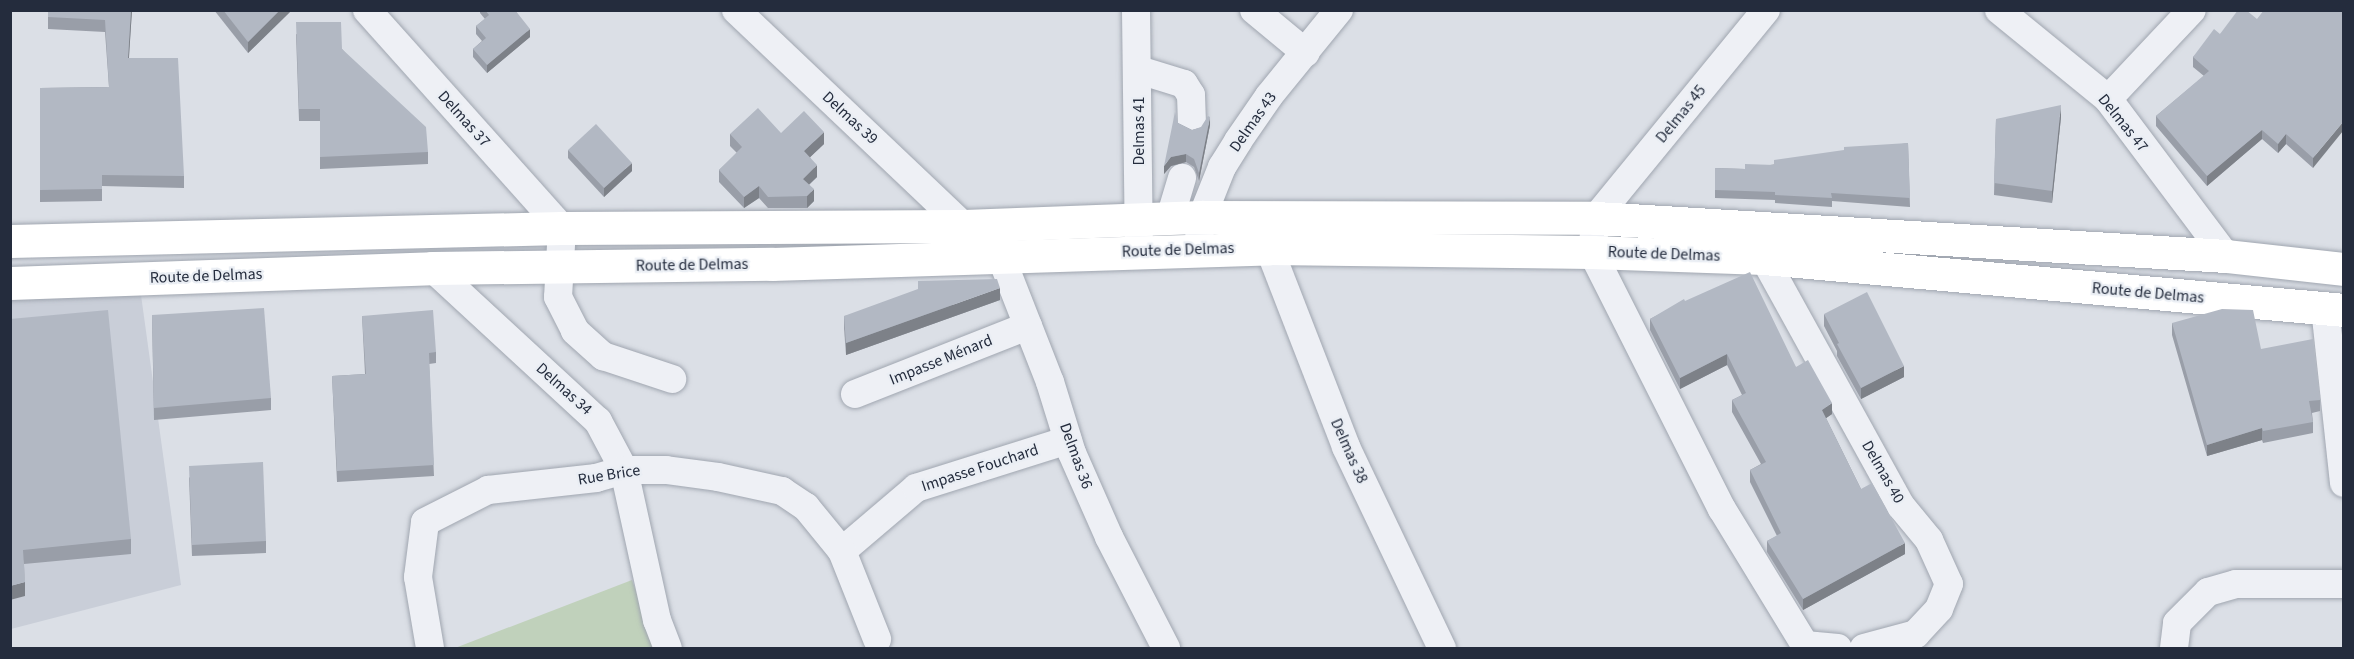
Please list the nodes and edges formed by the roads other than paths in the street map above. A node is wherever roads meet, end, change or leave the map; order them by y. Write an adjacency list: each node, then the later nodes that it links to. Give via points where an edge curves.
1 (367, 10): 17 (street, Delmas 37)
2 (736, 10): 15 (street, Delmas 39)
3 (1136, 10): 10 (street, Delmas 41)
4 (1254, 10): 9 (street)
5 (1339, 10): 9 (street, Delmas 43)
6 (1766, 10): 14 (street, Delmas 45)
7 (1999, 10): 11 (street, Delmas 47)
8 (2192, 10): 11 (street)
9 (1306, 53): 16 (street, Delmas 43, via 1269,96 1222,167)
10 (1139, 70): 12 (street, via 1184,84 1191,95); 16 (street, Delmas 41)
11 (2108, 99): 22 (street, Delmas 47)
12 (1192, 122)
13 (1182, 178): 16 (street)
14 (1596, 218): 16 (main road, Route de Delmas); 21 (street); 22 (main road, Route de Delmas)
15 (964, 226): 16 (main road, Route de Delmas); 17 (main road, Route de Delmas); 23 (street, Delmas 39)
16 (1163, 227): 20 (main road, Route de Delmas); 20 (street, Delmas 43); 23 (main road, Route de Delmas)
17 (562, 228): 18 (main road, Route de Delmas); 25 (street)
18 (10, 241)
19 (1269, 248): 20 (main road, Route de Delmas); 21 (main road, Route de Delmas); 43 (street, Delmas 38, via 1346,447)
20 (1198, 249)
21 (1593, 252): 24 (main road, Route de Delmas); 39 (street, via 1722,509)
22 (2226, 256): 27 (main road, Route de Delmas)
23 (1001, 257): 25 (main road, Route de Delmas); 30 (street, Delmas 36)
24 (1764, 258): 29 (main road, Route de Delmas); 45 (street, Delmas 40, via 1902,506 1929,540 1949,584 1939,609 1916,634)
25 (560, 267): 26 (main road, Route de Delmas); 31 (street, via 558,297 575,331 603,356)
26 (432, 268): 28 (main road, Route de Delmas); 34 (street, Delmas 34, via 598,421)
27 (2343, 269)
28 (10, 283)
29 (2334, 309): 35 (street)
30 (1028, 326): 32 (street, Impasse Ménard); 33 (street, Delmas 36)
31 (672, 379)
32 (855, 394)
33 (1068, 440): 36 (street, Impasse Fouchard, via 916,488); 42 (street, Delmas 36, via 1109,537)
34 (624, 470): 36 (street, Rue Brice, via 666,470 782,491 806,507); 40 (street, Rue Brice, via 596,478 488,490 425,522 418,577); 41 (street, Delmas 34, via 657,620)
35 (2343, 483)
36 (842, 551): 38 (street, Rue Brice)
37 (2343, 584): 46 (street, via 2236,584 2208,592 2177,623)
38 (877, 639)
39 (1804, 646): 44 (street)
40 (429, 648)
41 (668, 648)
42 (1166, 648)
43 (1442, 648)
44 (1838, 648)
45 (1864, 648)
46 (2174, 648)

